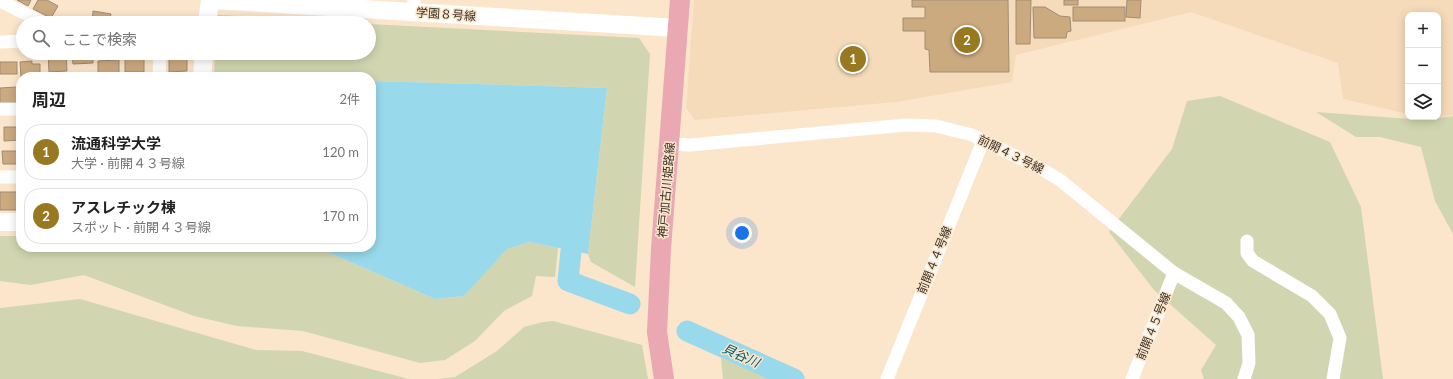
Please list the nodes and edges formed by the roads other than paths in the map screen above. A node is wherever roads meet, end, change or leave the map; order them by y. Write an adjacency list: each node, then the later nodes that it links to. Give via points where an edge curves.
1 (210, 0): 8 (street)
2 (213, 0): 5 (street, 学園８号線)
3 (680, 0): 9 (main road, 神戸加古川姫路線)
4 (0, 1): 7 (street)
5 (306, 3): 6 (street, 学園８号線)
6 (414, 6): 9 (street, 学園８号線)
7 (30, 16)
8 (208, 16)
9 (678, 28): 19 (main road, 神戸加古川姫路線)
10 (0, 42): 11 (street)
11 (16, 42)
12 (160, 60): 14 (street)
13 (203, 60): 15 (street)
14 (159, 72)
15 (202, 72)
16 (0, 109): 17 (street)
17 (16, 109)
18 (983, 141): 19 (street, 前開４３号線, via 972,135 936,126 906,125 690,145); 25 (street, 前開４３号線, via 1060,180); 27 (street, 前開４４号線)
19 (670, 144): 26 (main road, 神戸加古川姫路線, via 657,332)
20 (0, 177): 21 (street)
21 (16, 177)
22 (0, 222): 23 (street)
23 (16, 222)
24 (1247, 241): 30 (street, via 1247,253 1253,261 1312,296 1330,314 1340,338)
25 (1174, 273): 28 (street, 前開４５号線); 29 (street, 前開４３号線, via 1226,303 1239,318 1248,335 1249,363)
26 (664, 379)
27 (887, 379)
28 (1132, 379)
29 (1244, 379)
30 (1334, 379)

